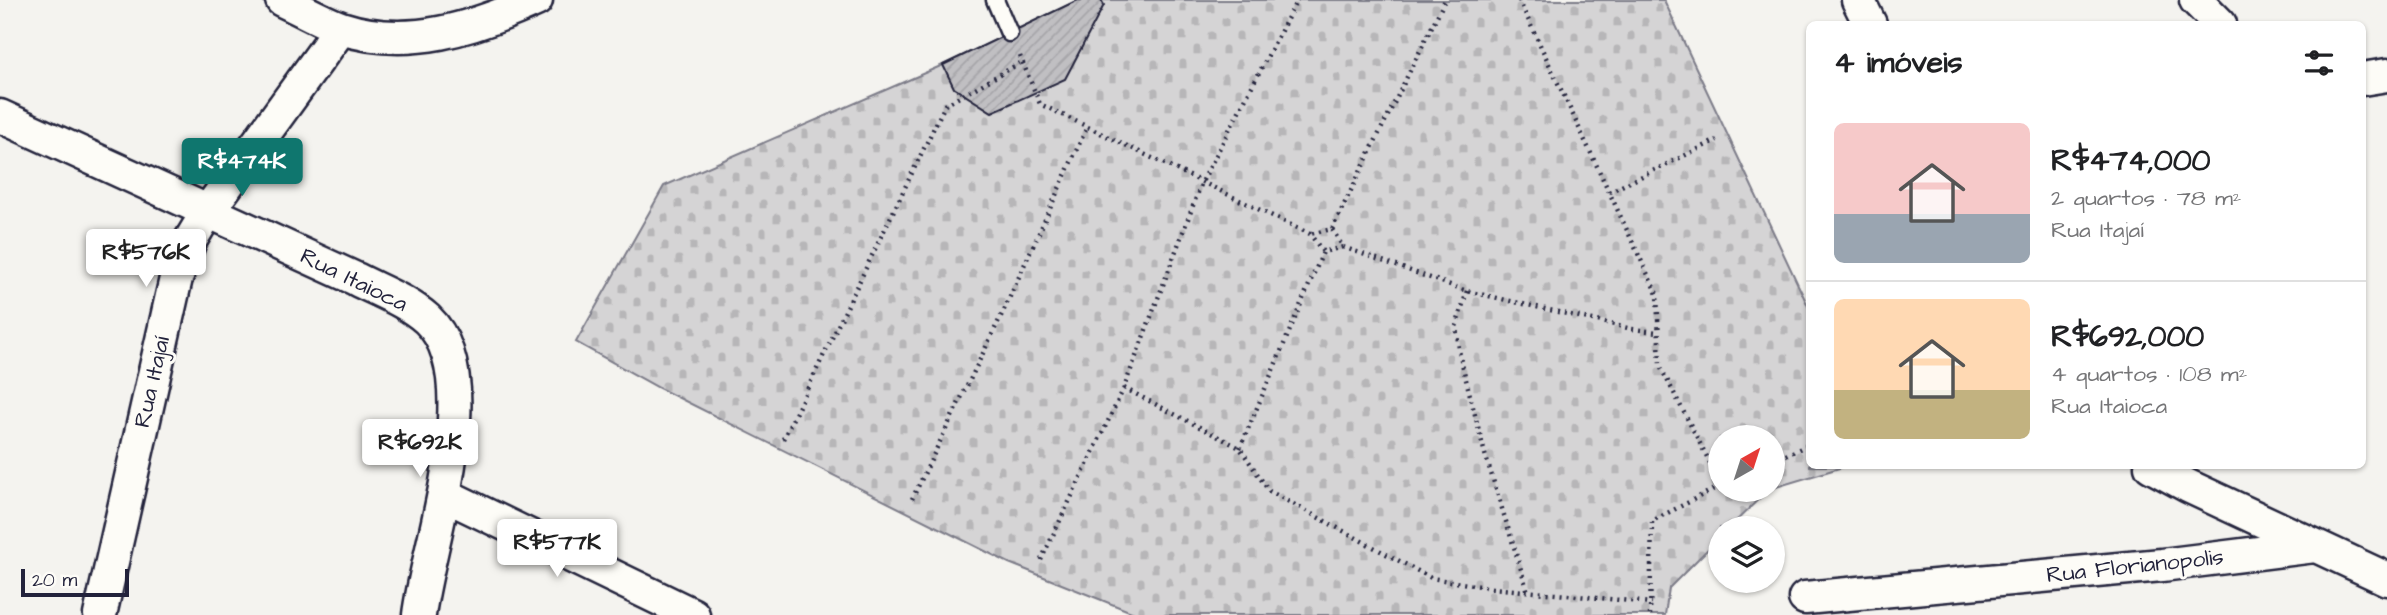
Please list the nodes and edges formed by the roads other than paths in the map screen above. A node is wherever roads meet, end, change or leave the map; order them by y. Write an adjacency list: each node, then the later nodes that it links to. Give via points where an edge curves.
1 (282, 0): 8 (street)
2 (536, 0): 8 (street, via 440,34 382,37)
3 (995, 0): 9 (lane)
4 (1858, 0): 6 (street)
5 (2196, 0): 7 (street)
6 (1868, 21)
7 (2217, 21)
8 (341, 28): 13 (street, Rua Itajaí)
9 (1009, 33)
10 (2387, 75): 11 (street)
11 (2366, 78)
12 (0, 116): 13 (street, Rua Itaioca)
13 (208, 211): 15 (street, Rua Itaioca, via 356,279 428,319 442,337 453,384); 19 (street, Rua Itajaí, via 176,278)
14 (2157, 469): 16 (street)
15 (445, 495): 20 (street, Rua Itaioca); 21 (street)
16 (2315, 547): 17 (street); 18 (street, Rua Florianopolis)
17 (2387, 579)
18 (1805, 598)
19 (100, 615)
20 (419, 615)
21 (693, 615)

